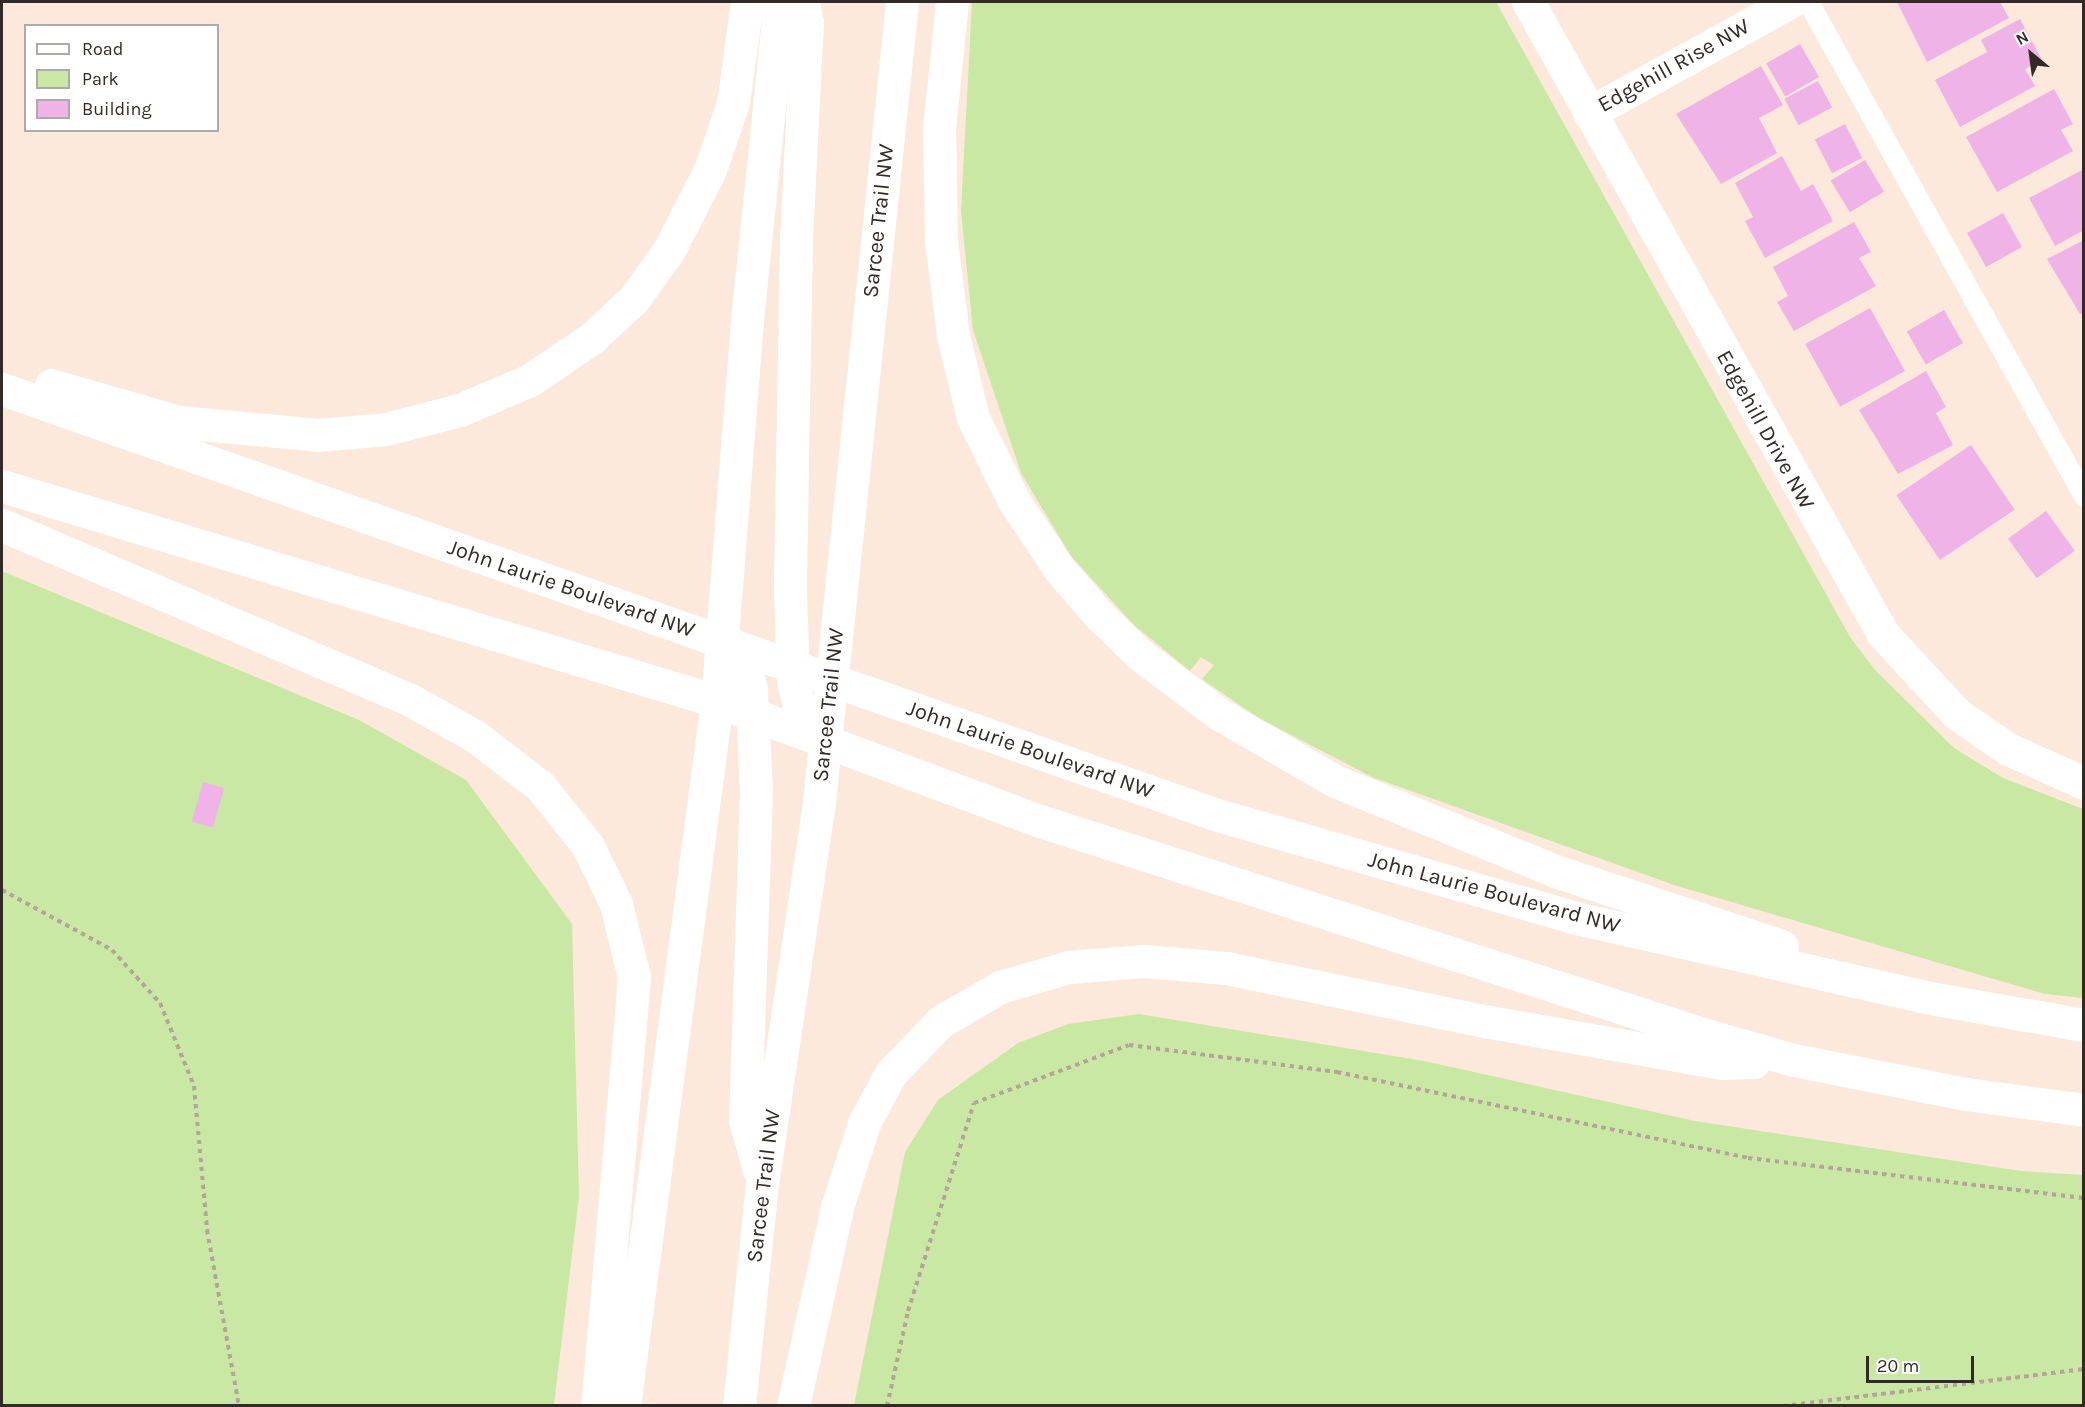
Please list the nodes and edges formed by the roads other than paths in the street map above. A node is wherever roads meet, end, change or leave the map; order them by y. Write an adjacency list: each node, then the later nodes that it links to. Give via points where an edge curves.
1 (747, 2): 10 (main road, via 733,104 710,170 669,249 634,299 600,331 530,380 460,410 407,424 318,435 179,422)
2 (780, 2): 15 (main road)
3 (803, 2): 16 (main road, via 807,22 796,248)
4 (902, 2): 17 (main road, Sarcee Trail NW)
5 (952, 2): 22 (main road, via 939,128 941,241 953,335 973,418 1014,501 1060,570 1098,614 1139,654 1219,714 1335,781 1555,871 1790,949)
6 (1528, 2): 9 (main road, Edgehill Drive NW)
7 (1790, 2): 9 (main road, Edgehill Rise NW)
8 (1808, 2): 13 (lane)
9 (1589, 113): 21 (main road, Edgehill Drive NW, via 1883,634 1957,714 2008,749)
10 (2, 376)
11 (2, 389): 15 (main road, John Laurie Boulevard NW)
12 (2, 486): 18 (main road)
13 (2084, 496)
14 (2, 525): 27 (main road, via 412,700 475,736 540,786 588,846 616,904 634,977)
15 (720, 640): 16 (main road, John Laurie Boulevard NW); 18 (main road); 19 (main road, via 746,669)
16 (793, 666): 17 (main road, John Laurie Boulevard NW); 20 (main road, via 801,713)
17 (829, 679): 20 (main road, Sarcee Trail NW); 22 (main road, John Laurie Boulevard NW, via 1214,814 1580,919)
18 (717, 701): 19 (main road); 28 (main road)
19 (751, 714): 20 (main road); 26 (main road, via 756,790 745,1120)
20 (824, 741): 24 (main road, via 1037,820); 26 (main road, Sarcee Trail NW)
21 (2084, 783)
22 (1808, 972): 23 (main road, John Laurie Boulevard NW)
23 (2084, 1025)
24 (1794, 1060): 25 (main road); 30 (main road, via 1723,1063 1226,968 1144,961 1069,967 1000,987 940,1022 891,1073 865,1121 837,1207)
25 (2084, 1110)
26 (762, 1184): 29 (main road, Sarcee Trail NW)
27 (597, 1406)
28 (624, 1406)
29 (739, 1406)
30 (793, 1406)

